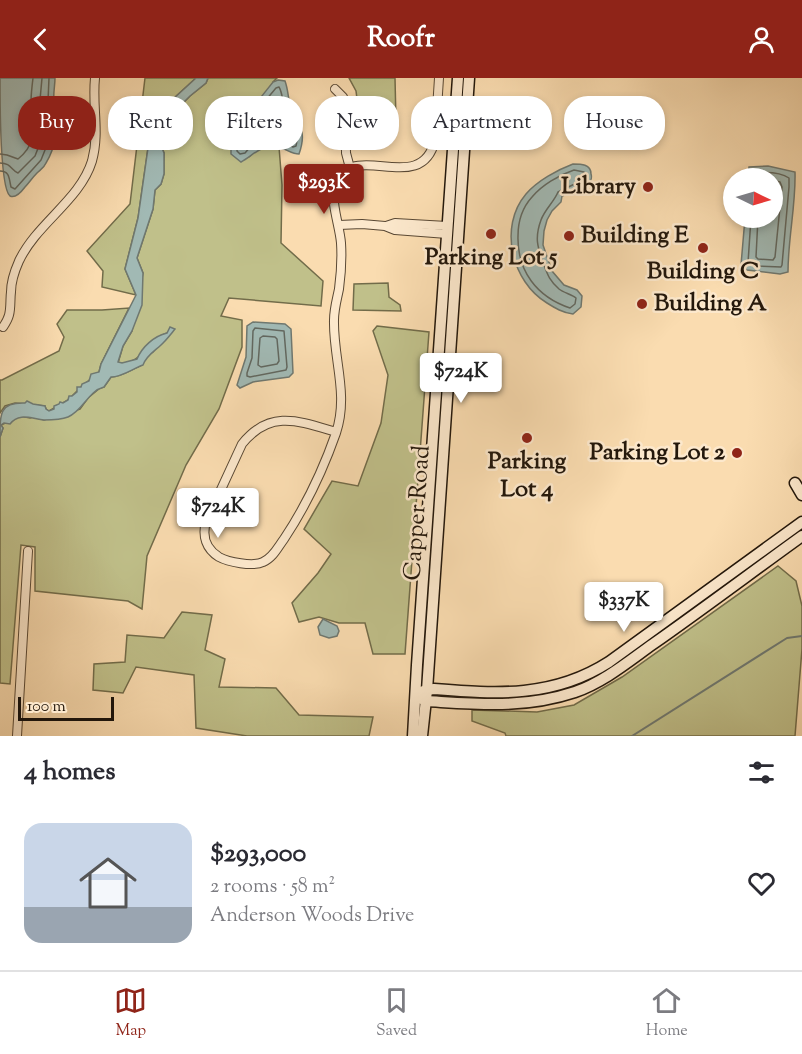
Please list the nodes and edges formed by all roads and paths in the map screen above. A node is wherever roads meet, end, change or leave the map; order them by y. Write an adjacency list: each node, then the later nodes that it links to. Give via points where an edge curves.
1 (95, 78): 9 (street, via 97,132 91,163 78,187 24,252 14,275 9,315)
2 (439, 78): 6 (street, via 435,140 428,157 415,166)
3 (458, 78): 8 (street, Capper Road)
4 (469, 78): 20 (street, Capper Road)
5 (334, 89): 6 (street, via 343,97)
6 (350, 168): 7 (street, via 334,189)
7 (339, 225): 8 (street, via 395,223); 10 (street, via 341,273 334,318 342,401)
8 (447, 230): 19 (street, Capper Road)
9 (3, 327)
10 (336, 432): 10 (street, via 300,513 270,558 249,565 214,554 204,538 206,522 248,436 270,422 285,420)
11 (795, 483): 12 (street)
12 (802, 495)
13 (802, 522): 16 (street)
14 (802, 536): 17 (street)
15 (28, 551): 21 (street)
16 (675, 614): 17 (street); 18 (street, via 598,669)
17 (683, 623): 18 (street, via 612,673 576,692)
18 (560, 690): 20 (street)
19 (415, 695): 20 (street); 22 (street, Capper Road)
20 (426, 695): 23 (street, Capper Road)
21 (17, 736)
22 (413, 736)
23 (422, 736)

